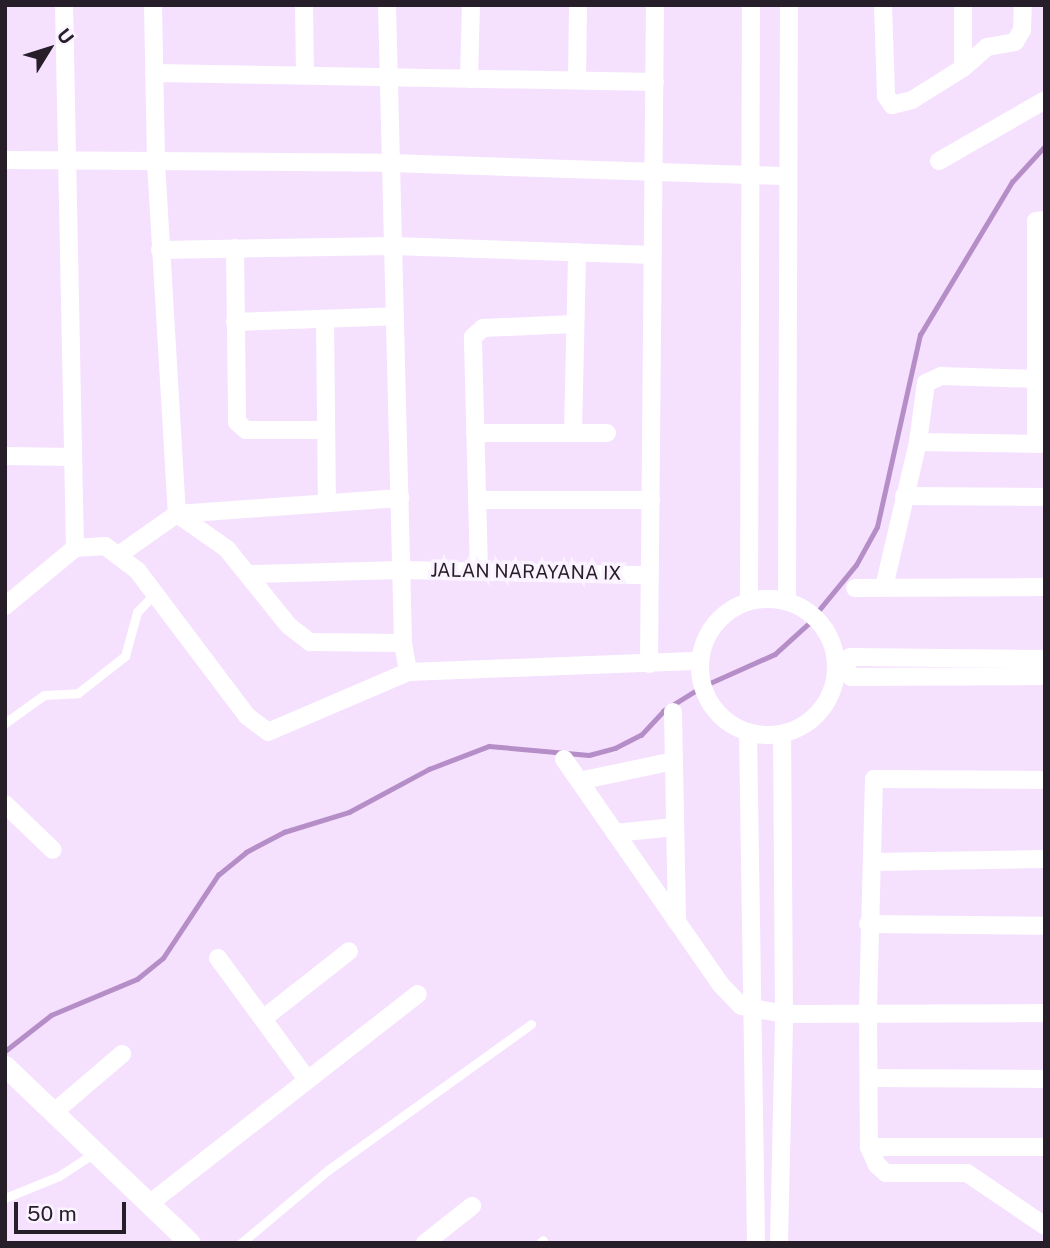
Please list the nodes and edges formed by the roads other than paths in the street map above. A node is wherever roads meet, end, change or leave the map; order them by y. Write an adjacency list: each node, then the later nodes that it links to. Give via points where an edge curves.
1 (64, 5): 23 (street)
2 (153, 5): 14 (street)
3 (304, 5): 15 (street)
4 (387, 5): 16 (street)
5 (471, 5): 17 (street)
6 (578, 5): 18 (street)
7 (655, 5): 19 (street)
8 (751, 5): 27 (street)
9 (789, 5): 28 (street)
10 (883, 5): 13 (street, via 887,102 912,100)
11 (963, 5): 13 (street)
12 (1023, 5): 13 (street, via 1022,30 1015,42 987,47)
13 (963, 68)
14 (154, 73): 15 (street); 24 (street)
15 (304, 75): 16 (street)
16 (388, 77): 17 (street); 25 (street)
17 (469, 79): 18 (street)
18 (577, 80): 19 (street)
19 (655, 82): 26 (street)
20 (1045, 100): 22 (street)
21 (5, 160): 23 (street)
22 (939, 160)
23 (67, 161): 24 (street); 47 (street)
24 (156, 162): 25 (street); 32 (street)
25 (390, 163): 26 (street); 30 (street)
26 (654, 173): 27 (street); 34 (street)
27 (750, 176): 28 (street); 65 (street)
28 (788, 176): 66 (street)
29 (1045, 220): 39 (street, via 1035,221)
30 (393, 246): 31 (street); 33 (street); 35 (street)
31 (234, 248): 32 (street); 37 (street)
32 (160, 250): 54 (street)
33 (577, 252): 34 (street); 38 (street)
34 (653, 255): 52 (street)
35 (395, 316): 36 (street); 50 (street)
36 (324, 319): 37 (street); 40 (street)
37 (235, 322): 40 (street, via 239,426 246,430)
38 (573, 324): 41 (street, via 476,332 472,343); 42 (street)
39 (1036, 379): 44 (street, via 941,376 926,383); 45 (street)
40 (326, 430): 53 (street)
41 (475, 433): 42 (street); 51 (street)
42 (573, 433): 43 (street)
43 (607, 433)
44 (918, 442): 45 (street); 48 (street)
45 (1040, 444)
46 (5, 456): 47 (street)
47 (73, 457): 55 (street)
48 (904, 496): 49 (street); 61 (street)
49 (1045, 497)
50 (400, 498): 53 (street); 57 (street)
51 (477, 500): 52 (street); 58 (street)
52 (651, 500): 60 (street)
53 (327, 501): 54 (street)
54 (177, 514): 56 (street); 59 (street, via 216,540)
55 (75, 548): 56 (street, via 106,546); 67 (street)
56 (120, 554): 64 (street)
57 (401, 570): 58 (street, JALAN NARAYANA IX); 59 (street, JALAN NARAYANA IX); 68 (street)
58 (479, 571): 60 (street, JALAN NARAYANA IX)
59 (251, 574): 68 (street, via 288,625 310,642)
60 (650, 575): 71 (street)
61 (884, 587): 62 (street); 63 (street)
62 (1045, 587)
63 (856, 588)
64 (156, 592): 72 (street, via 247,716 268,732); 75 (lane, via 137,612 125,656 78,693 44,695)
65 (749, 601): 66 (street); 70 (street, via 714,623)
66 (787, 601): 77 (street, via 805,609 830,638 835,677 818,714)
67 (5, 606)
68 (404, 643): 72 (street)
69 (1045, 659): 73 (street, via 850,657 846,667 851,677)
70 (699, 661): 71 (street); 76 (street, via 701,684 711,705 727,722)
71 (649, 664): 72 (street, via 449,667)
72 (408, 672)
73 (1045, 676)
74 (673, 712): 79 (street)
75 (5, 723)
76 (748, 732): 77 (street); 94 (street)
77 (782, 734): 96 (street)
78 (564, 759): 80 (street)
79 (674, 761): 80 (street); 83 (street)
80 (579, 780): 84 (street)
81 (1045, 780): 87 (street, via 874,779)
82 (5, 804): 85 (street)
83 (675, 827): 84 (street); 88 (street)
84 (615, 833): 88 (street)
85 (53, 850)
86 (1045, 859): 87 (street)
87 (873, 862): 89 (street)
88 (677, 922): 94 (street, via 729,996)
89 (868, 924): 90 (street); 97 (street)
90 (1045, 926)
91 (349, 951): 98 (street)
92 (218, 958): 98 (street)
93 (418, 995): 102 (street)
94 (751, 1011): 96 (street); 116 (street)
95 (1045, 1013): 97 (street)
96 (784, 1014): 97 (street); 117 (street)
97 (868, 1014): 103 (street)
98 (264, 1018): 102 (street)
99 (531, 1024): 114 (lane, via 328,1170)
100 (122, 1054): 105 (street)
101 (5, 1066): 105 (street)
102 (306, 1078): 110 (street)
103 (869, 1078): 104 (street); 106 (street)
104 (1045, 1079)
105 (53, 1113): 108 (street)
106 (870, 1147): 107 (street); 112 (street, via 877,1166 886,1173 967,1173)
107 (1045, 1147)
108 (94, 1153): 109 (lane, via 59,1176); 110 (street)
109 (5, 1198)
110 (149, 1204): 113 (street)
111 (472, 1206): 115 (street)
112 (1045, 1226)
113 (190, 1243)
114 (241, 1243)
115 (425, 1243)
116 (756, 1243)
117 (779, 1243)

